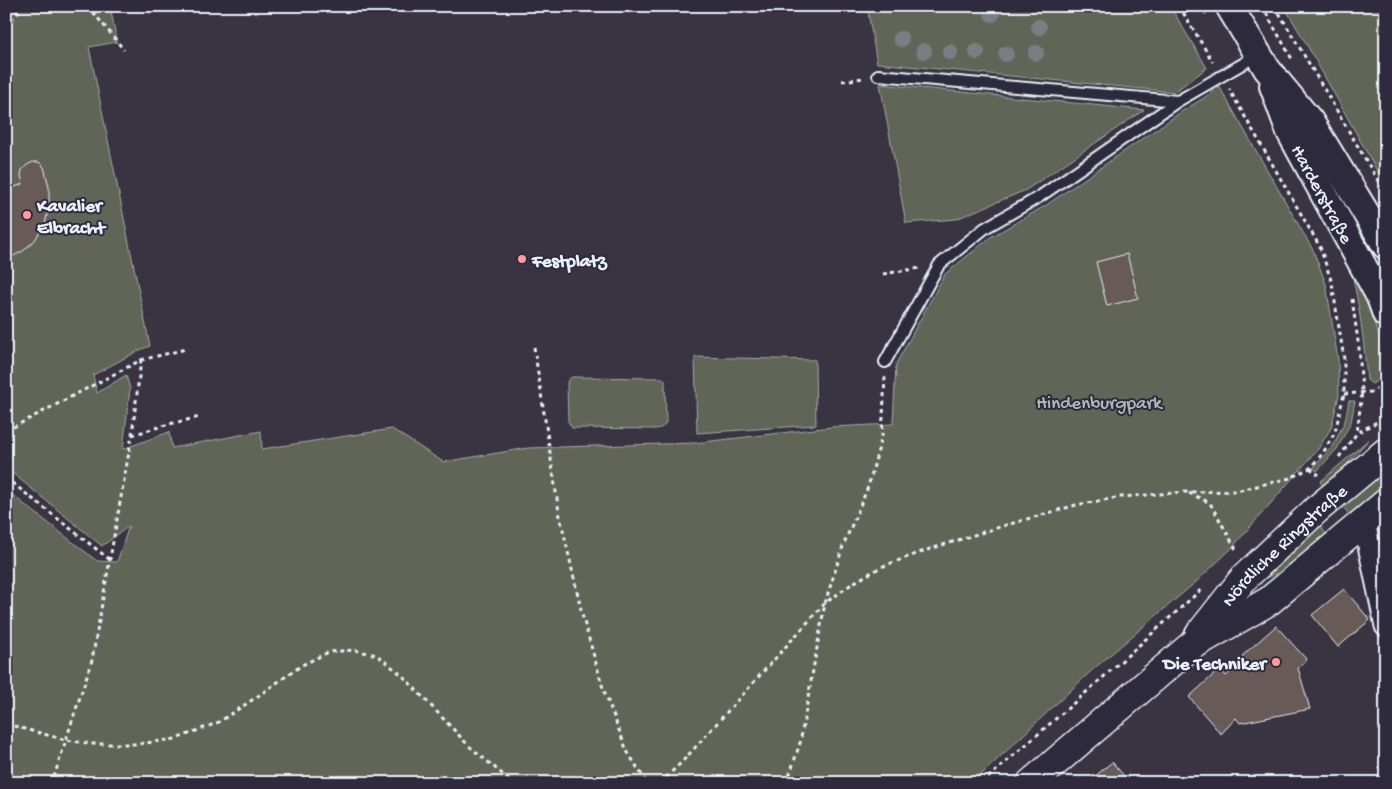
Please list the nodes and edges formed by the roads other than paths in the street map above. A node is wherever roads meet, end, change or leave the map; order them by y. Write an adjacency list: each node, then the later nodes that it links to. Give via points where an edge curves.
1 (1219, 14): 2 (street, Harderstraße)
2 (1262, 62): 4 (lane, via 1221,77); 5 (street, Harderstraße, via 1310,121); 6 (street, Harderstraße, via 1290,132 1380,297)
3 (878, 75): 4 (lane)
4 (1178, 101): 7 (lane, via 1039,196 985,228 939,265)
5 (1386, 246)
6 (1386, 314)
7 (885, 362)
8 (1386, 431): 9 (main road)
9 (1377, 460): 13 (main road, Nördliche Ringstraße, via 1316,510 1244,578)
10 (1386, 503): 11 (main road, Nördliche Ringstraße)
11 (1364, 522): 12 (street); 13 (main road, Nördliche Ringstraße, via 1269,601)
12 (1386, 626)
13 (1190, 646): 14 (main road, Nördliche Ringstraße)
14 (1031, 783)

